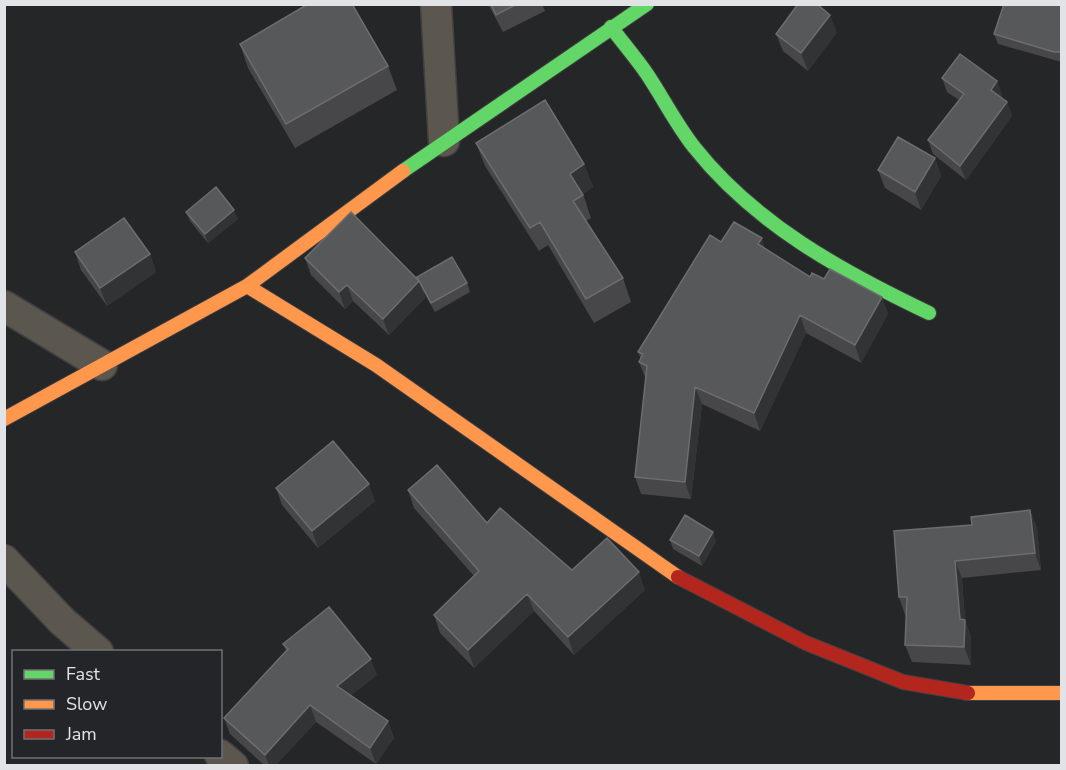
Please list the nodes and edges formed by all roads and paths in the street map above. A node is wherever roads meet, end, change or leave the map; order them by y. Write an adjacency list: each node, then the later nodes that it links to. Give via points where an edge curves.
1 (436, 4): 4 (street)
2 (647, 4): 3 (street)
3 (611, 27): 4 (street); 7 (street, via 646,71 693,146 738,198 793,241 867,284)
4 (444, 141): 5 (street)
5 (247, 286): 8 (street); 12 (street, via 376,365 684,581 806,643 903,682 974,694)
6 (4, 306): 8 (street)
7 (928, 313)
8 (102, 365): 9 (street)
9 (4, 419)
10 (4, 560): 11 (street, via 62,621)
11 (97, 650)
12 (1062, 693)

